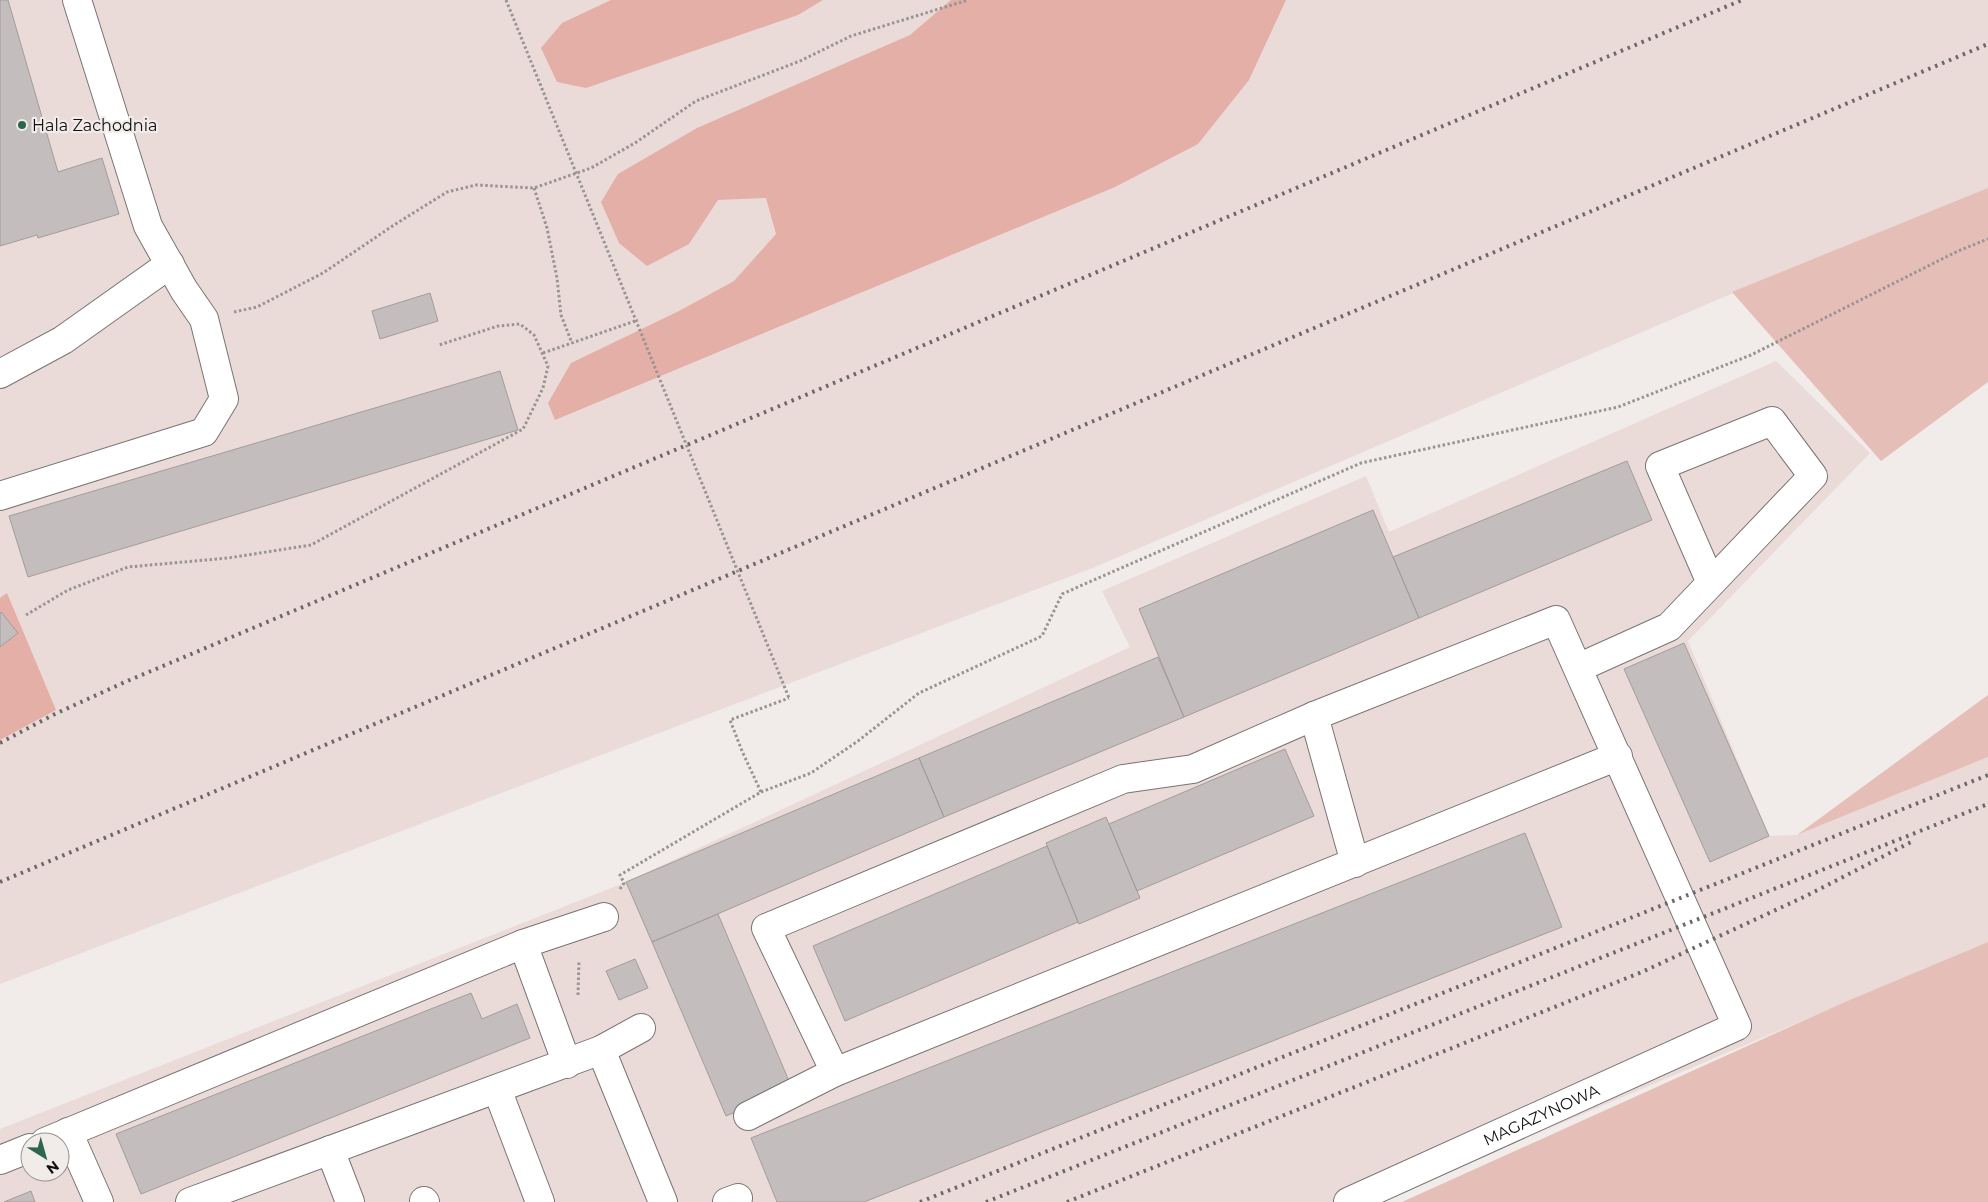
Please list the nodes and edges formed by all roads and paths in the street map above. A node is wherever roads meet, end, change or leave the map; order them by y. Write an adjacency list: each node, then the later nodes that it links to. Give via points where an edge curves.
1 (77, 0): 6 (street, via 148,226)
2 (506, 0): 8 (path, bridge)
3 (968, 0): 4 (path, via 851,36 800,61 696,101 635,143 591,168)
4 (534, 188): 7 (path, via 476,185 447,192 323,273 257,307); 10 (path, via 552,253 561,315)
5 (1988, 238): 19 (path, via 1751,355 1618,407 1360,463 1062,594 1042,636 920,693 811,773)
6 (170, 264): 7 (street); 12 (street, via 63,340)
7 (204, 319): 13 (street, via 224,399 204,432)
8 (638, 320): 10 (path); 19 (path, bridge, via 789,698 730,720)
9 (439, 344): 11 (path, via 498,326 520,324 534,335)
10 (572, 344): 11 (path)
11 (543, 353): 15 (path, via 548,366 543,388 523,429 311,545 228,558 128,567 68,590)
12 (0, 374)
13 (0, 496)
14 (1711, 583): 14 (street, via 1814,476 1772,421 1660,466); 16 (street, via 1670,627)
15 (26, 615)
16 (1578, 668): 17 (street, via 1556,620); 18 (street)
17 (1314, 716): 20 (street); 27 (street, via 1193,770 1123,779 766,928)
18 (1618, 756): 20 (street); 40 (street, MAGAZYNOWA, via 1736,1026)
19 (761, 792): 21 (path, via 620,875 624,883)
20 (1355, 862): 27 (street)
21 (604, 917): 22 (street); 23 (path, via 578,961)
22 (523, 944): 26 (street); 30 (street)
23 (578, 1000)
24 (641, 1028): 25 (street)
25 (601, 1050): 26 (street); 39 (street)
26 (567, 1064): 28 (street)
27 (835, 1072): 29 (street)
28 (497, 1089): 31 (street); 38 (street)
29 (748, 1116)
30 (69, 1132)
31 (330, 1150): 36 (street); 37 (street)
32 (20, 1152): 34 (street)
33 (70, 1158): 35 (street)
34 (0, 1160)
35 (98, 1202)
36 (190, 1202)
37 (350, 1202)
38 (540, 1202)
39 (663, 1202)
40 (1348, 1202)

